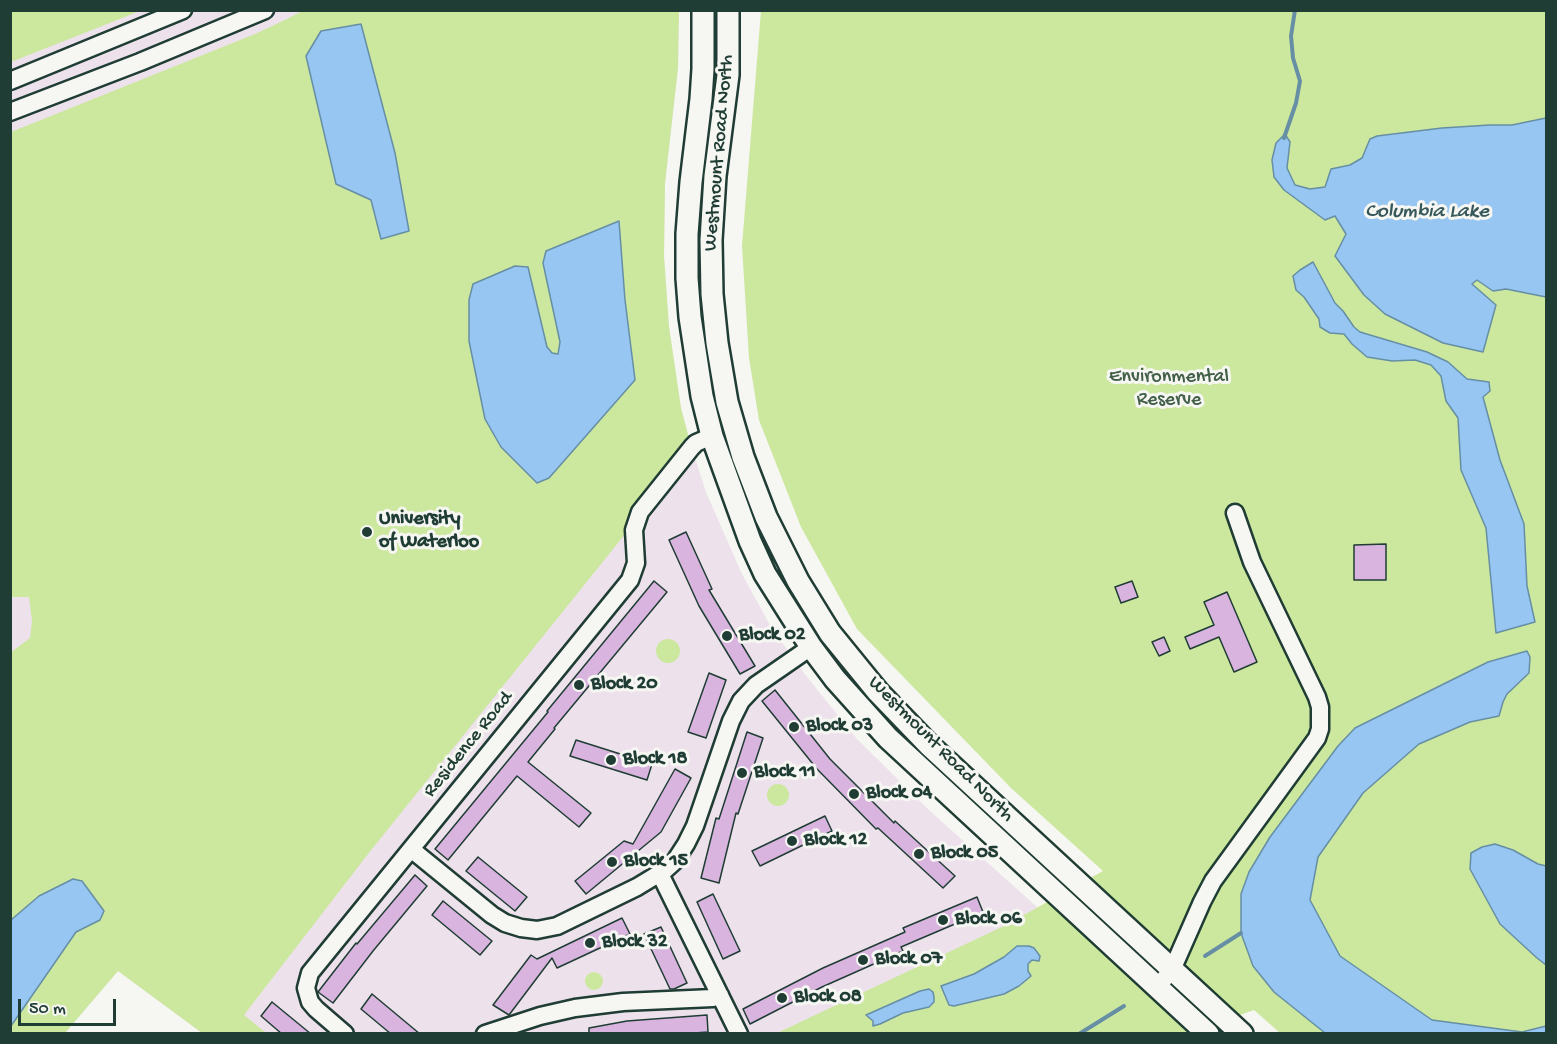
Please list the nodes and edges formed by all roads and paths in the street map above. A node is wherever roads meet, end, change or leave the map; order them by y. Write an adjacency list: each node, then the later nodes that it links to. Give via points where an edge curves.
1 (183, 10): 5 (street)
2 (265, 10): 6 (street)
3 (703, 10): 7 (main road, Westmount Road North, via 703,69 689,208 687,278 694,350)
4 (728, 10): 12 (main road, Westmount Road North, via 728,75 712,208 712,294 730,412 766,516 830,633 878,692 929,745)
5 (10, 81)
6 (10, 112)
7 (712, 436): 9 (main road, Westmount Road North, via 765,574); 10 (street, Residence Road, via 688,450 639,514 634,525 636,558 630,580)
8 (1235, 513): 12 (street, via 1252,562 1317,697 1320,729 1213,881)
9 (811, 647): 11 (street, via 741,700 690,839); 13 (main road, Westmount Road North, via 888,738)
10 (411, 849): 11 (street, via 500,920 530,930 557,926); 15 (street, Residence Road, via 307,980 306,993 312,1005)
11 (660, 874): 14 (street)
12 (1172, 970): 13 (street); 19 (main road, Westmount Road North)
13 (1157, 987): 18 (main road, Westmount Road North)
14 (720, 995): 16 (street, via 581,1007); 17 (street)
15 (345, 1034)
16 (485, 1034)
17 (739, 1034)
18 (1208, 1034)
19 (1242, 1034)

